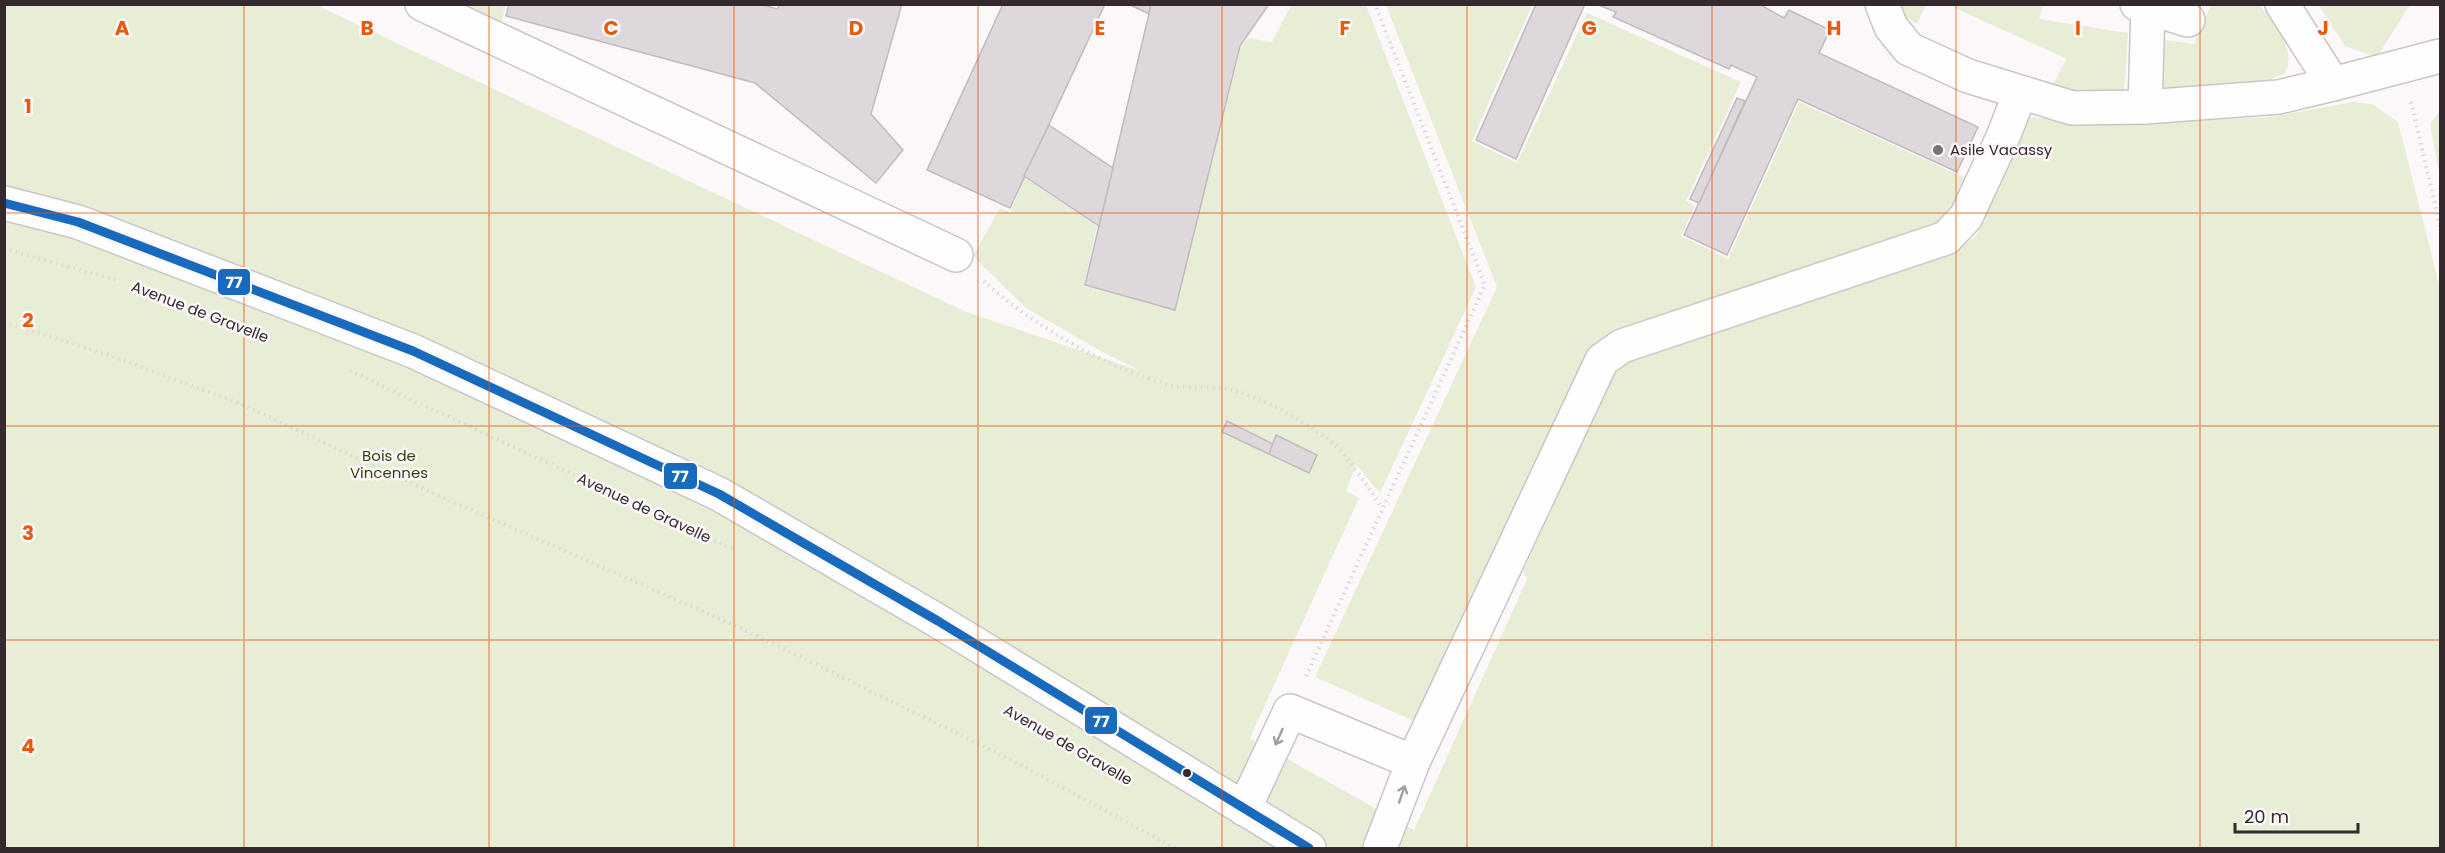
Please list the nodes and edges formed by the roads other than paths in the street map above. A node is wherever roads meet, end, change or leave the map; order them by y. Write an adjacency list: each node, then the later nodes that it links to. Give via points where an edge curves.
1 (422, 4): 11 (street)
2 (1882, 4): 8 (street, via 1891,27 1909,49 1968,76)
3 (2282, 4): 7 (street)
4 (2142, 6): 5 (street); 9 (street)
5 (2187, 20)
6 (2440, 56): 7 (street)
7 (2333, 84): 9 (street, via 2279,97)
8 (2020, 93): 9 (street, via 2072,108); 12 (street, via 1966,217 1946,238 1622,346 1602,360)
9 (2145, 107)
10 (4, 203): 13 (street, via 78,222 413,351 719,494 939,621)
11 (956, 255)
12 (1413, 762): 13 (street, one-way to 13, via 1290,711); 15 (street, one-way to 12)
13 (1244, 809): 14 (street)
14 (1309, 849)
15 (1380, 849)

